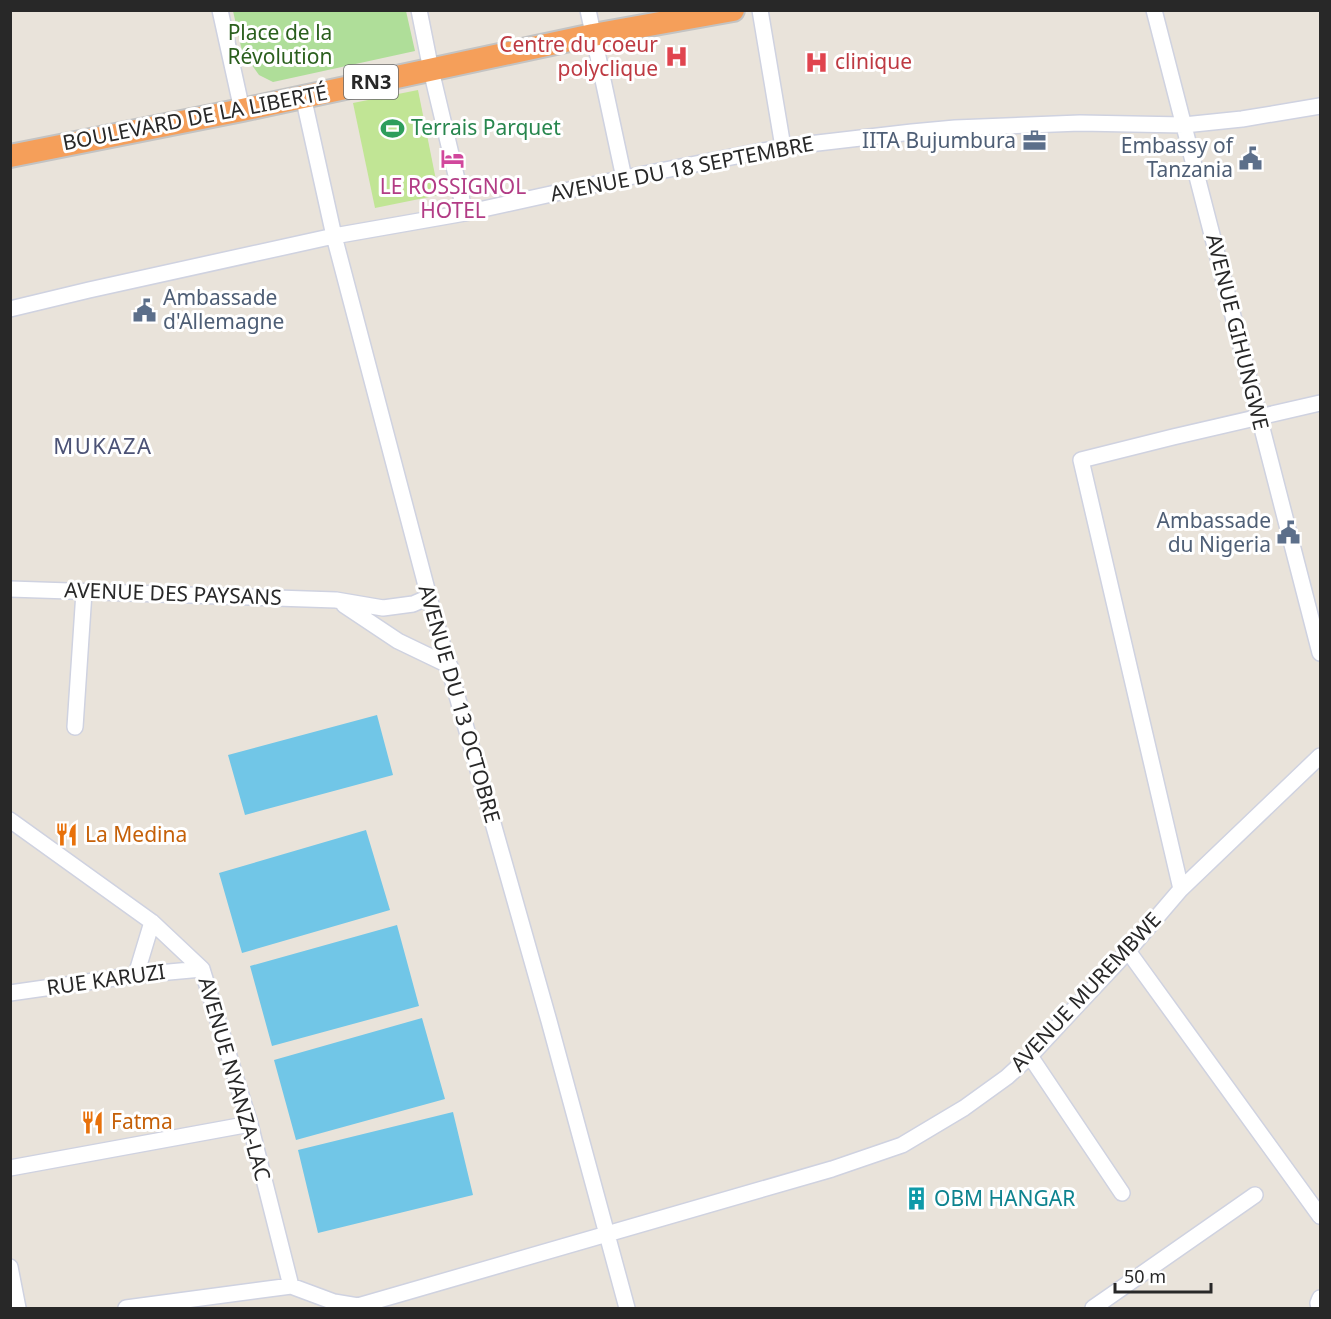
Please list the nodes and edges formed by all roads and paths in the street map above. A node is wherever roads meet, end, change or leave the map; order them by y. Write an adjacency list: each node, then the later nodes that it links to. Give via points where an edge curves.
1 (220, 10): 11 (street)
2 (419, 10): 8 (street)
3 (588, 10): 7 (street)
4 (733, 10): 7 (highway, BOULEVARD DE LA LIBERTÉ / RN3)
5 (760, 10): 13 (street)
6 (1154, 10): 12 (street, AVENUE GIHUNGWE)
7 (593, 35): 8 (highway, BOULEVARD DE LA LIBERTÉ / RN3); 15 (street)
8 (431, 70): 9 (highway, BOULEVARD DE LA LIBERTÉ / RN3); 16 (street)
9 (303, 96): 11 (highway, BOULEVARD DE LA LIBERTÉ / RN3); 17 (street, AVENUE DU 13 OCTOBRE)
10 (1320, 106): 12 (street, AVENUE DU 18 SEPTEMBRE)
11 (242, 110): 14 (highway, BOULEVARD DE LA LIBERTÉ / RN3)
12 (1184, 125): 13 (street, AVENUE DU 18 SEPTEMBRE, via 1080,123 956,128); 20 (street, AVENUE GIHUNGWE)
13 (783, 147): 15 (street, AVENUE DU 18 SEPTEMBRE)
14 (10, 156)
15 (624, 178): 16 (street, AVENUE DU 18 SEPTEMBRE)
16 (465, 213): 17 (street, AVENUE DU 18 SEPTEMBRE)
17 (334, 236): 18 (street, AVENUE DU 18 SEPTEMBRE); 23 (street, AVENUE DU 13 OCTOBRE)
18 (10, 309)
19 (1320, 403): 20 (street)
20 (1258, 417): 25 (street, AVENUE GIHUNGWE); 30 (street, via 1081,460)
21 (10, 589): 22 (street, AVENUE DES PAYSANS)
22 (84, 592): 24 (street, AVENUE DES PAYSANS); 27 (street)
23 (429, 597): 24 (street, AVENUE DES PAYSANS, via 413,604 383,608); 26 (street, AVENUE DU 13 OCTOBRE)
24 (336, 600): 26 (street, via 398,640)
25 (1320, 653)
26 (450, 666): 42 (street, AVENUE DU 13 OCTOBRE)
27 (75, 727)
28 (1320, 756): 30 (street, AVENUE MUREMBWE)
29 (10, 820): 31 (street, AVENUE NYANZA-LAC)
30 (1181, 889): 32 (street, AVENUE MUREMBWE)
31 (152, 922): 33 (street, AVENUE NYANZA-LAC); 34 (street)
32 (1128, 951): 36 (street, AVENUE MUREMBWE); 41 (street)
33 (202, 969): 34 (street, RUE KARUZI); 37 (street, AVENUE NYANZA-LAC)
34 (136, 975): 35 (street, RUE KARUZI)
35 (10, 993)
36 (1030, 1056): 39 (street); 42 (street, AVENUE MUREMBWE, via 964,1108 902,1144 832,1169)
37 (250, 1124): 38 (street); 44 (street, AVENUE NYANZA-LAC)
38 (10, 1168)
39 (1122, 1193)
40 (1255, 1194): 50 (street)
41 (1320, 1216)
42 (608, 1234): 46 (street, AVENUE MUREMBWE); 49 (street, AVENUE DU 13 OCTOBRE)
43 (10, 1267): 47 (street)
44 (291, 1286): 46 (street); 48 (street)
45 (1320, 1298): 51 (street)
46 (357, 1307)
47 (18, 1308)
48 (126, 1308)
49 (627, 1308)
50 (1093, 1308)
51 (1319, 1308)

